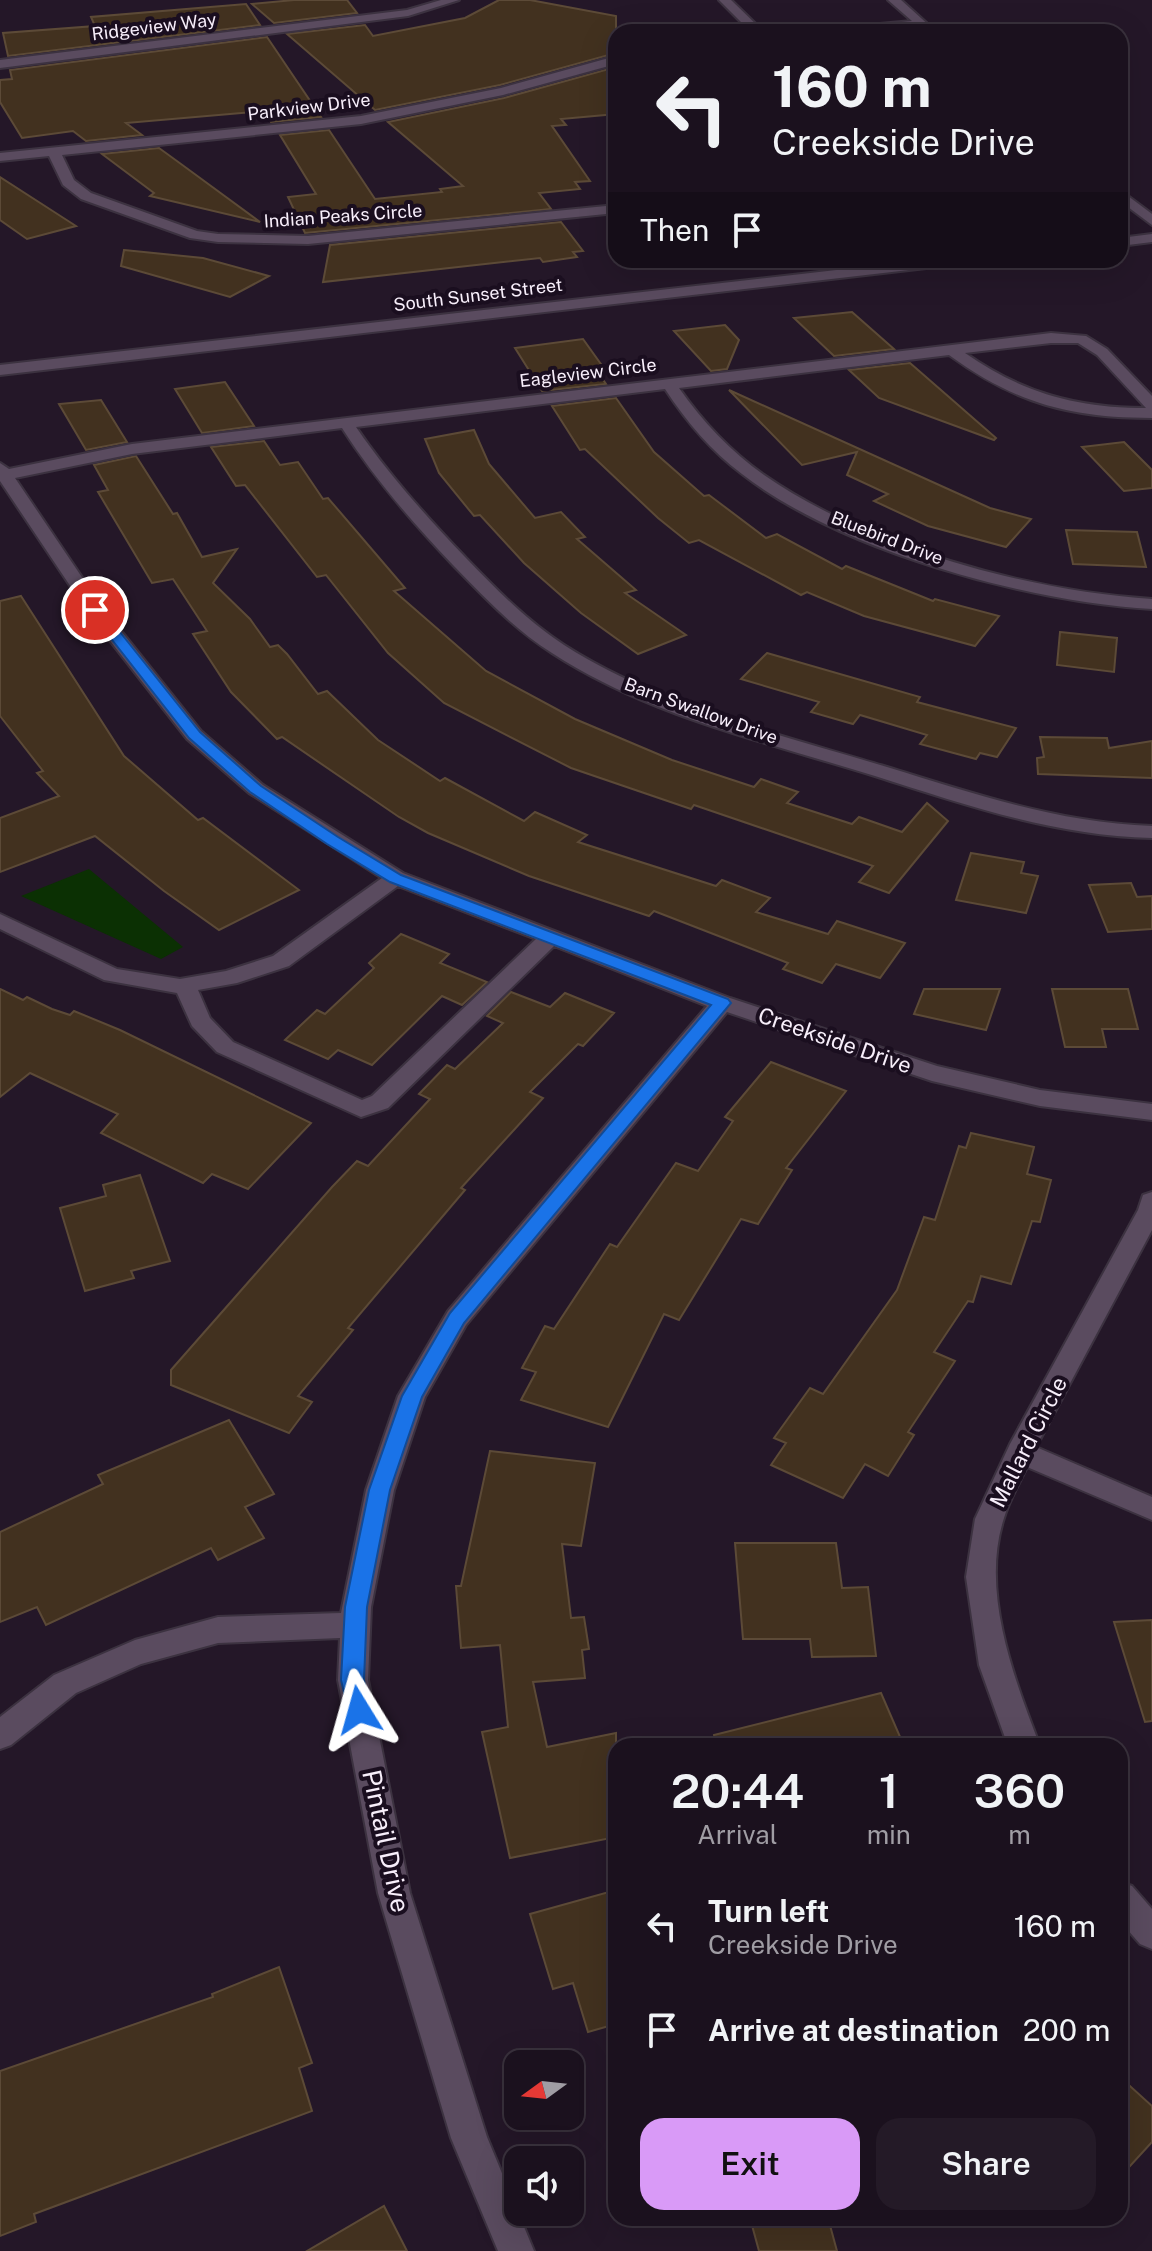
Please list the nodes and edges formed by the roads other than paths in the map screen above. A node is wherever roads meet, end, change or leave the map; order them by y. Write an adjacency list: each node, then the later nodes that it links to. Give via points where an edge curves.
1 (453, 0): 7 (street, Ridgeview Way, via 408,13)
2 (725, 0): 4 (street)
3 (894, 0): 5 (street)
4 (750, 24)
5 (921, 24)
6 (608, 62): 8 (street, Parkview Drive, via 503,91 361,120)
7 (0, 64)
8 (54, 152): 9 (street, Parkview Drive); 11 (street, Indian Peaks Circle, via 68,182 86,196 195,235 218,238 308,240)
9 (0, 157)
10 (1128, 201): 12 (street)
11 (608, 210)
12 (1152, 221)
13 (1152, 238): 14 (street)
14 (1128, 241)
15 (891, 268): 17 (street, South Sunset Street)
16 (953, 351): 18 (street, Eagleview Circle); 19 (street, Eagleview Circle, via 1081,339 1102,352); 20 (street, via 986,376 1028,397 1103,414)
17 (0, 370)
18 (668, 383): 21 (street, Eagleview Circle); 23 (street, Bluebird Drive, via 714,441 805,506 975,571 1073,597)
19 (1152, 405)
20 (1152, 413)
21 (346, 423): 22 (street, Eagleview Circle, via 132,449); 24 (street, Barn Swallow Drive, via 405,505 518,622 575,659 645,694 949,793 1067,825)
22 (1, 473): 25 (street, Creekside Drive, via 95,610 194,735 256,789)
23 (1152, 604)
24 (1152, 832)
25 (396, 878): 27 (street, Creekside Drive); 28 (street, via 281,961)
26 (0, 921): 28 (street, via 112,975)
27 (551, 937): 28 (street, via 380,1102 361,1109 225,1047 200,1021); 29 (street, Creekside Drive)
28 (185, 986)
29 (722, 1003): 30 (street, Creekside Drive, via 932,1073 1040,1098); 34 (street, Pintail Drive, via 457,1318 412,1396 380,1490)
30 (1152, 1112)
31 (1152, 1201): 32 (street, Mallard Circle)
32 (1020, 1452): 33 (street); 36 (street, Mallard Circle, via 989,1519 981,1577 994,1665)
33 (1152, 1509)
34 (355, 1625): 35 (street, via 218,1630 135,1653 65,1684); 39 (street, Pintail Drive, via 353,1680 394,1893 469,2138)
35 (0, 1735)
36 (1021, 1738)
37 (1128, 1906): 38 (street)
38 (1152, 1933)
39 (516, 2251)

